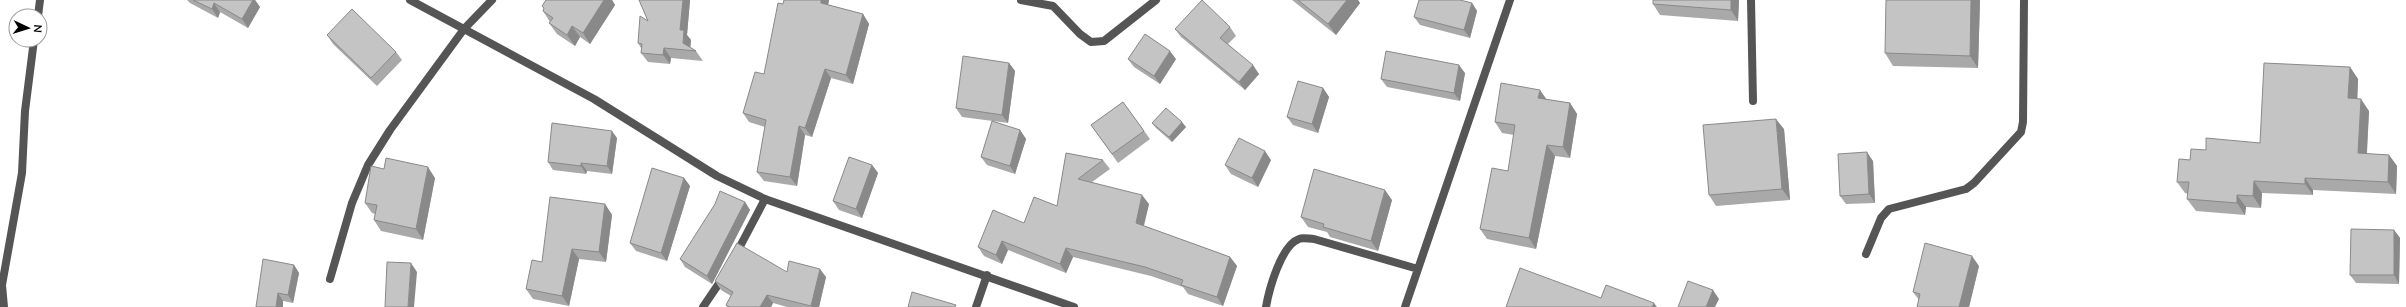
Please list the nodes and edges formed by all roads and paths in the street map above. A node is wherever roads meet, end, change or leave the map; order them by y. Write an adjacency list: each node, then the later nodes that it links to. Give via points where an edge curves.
1 (410, 0): 8 (street)
2 (492, 0): 8 (street)
3 (1021, 0): 4 (street, via 1052,6 1091,42 1104,41)
4 (1156, 0)
5 (1510, 0): 13 (street)
6 (1751, 0): 10 (street)
7 (2024, 0): 12 (street, via 2021,132 1966,189 1889,209 1881,218)
8 (464, 29): 11 (street, via 594,99 718,176); 15 (street, via 390,130 368,165 352,203)
9 (33, 48): 16 (street, via 25,111 22,173 2,285)
10 (1753, 101)
11 (765, 199): 14 (street); 17 (street, via 731,263)
12 (1866, 254)
13 (1418, 269): 20 (street, via 1314,239 1300,238 1291,243 1284,253 1269,289); 21 (street)
14 (987, 275): 18 (street); 19 (street)
15 (330, 279)
16 (4, 307)
17 (702, 307)
18 (976, 307)
19 (1074, 307)
20 (1266, 307)
21 (1405, 307)

